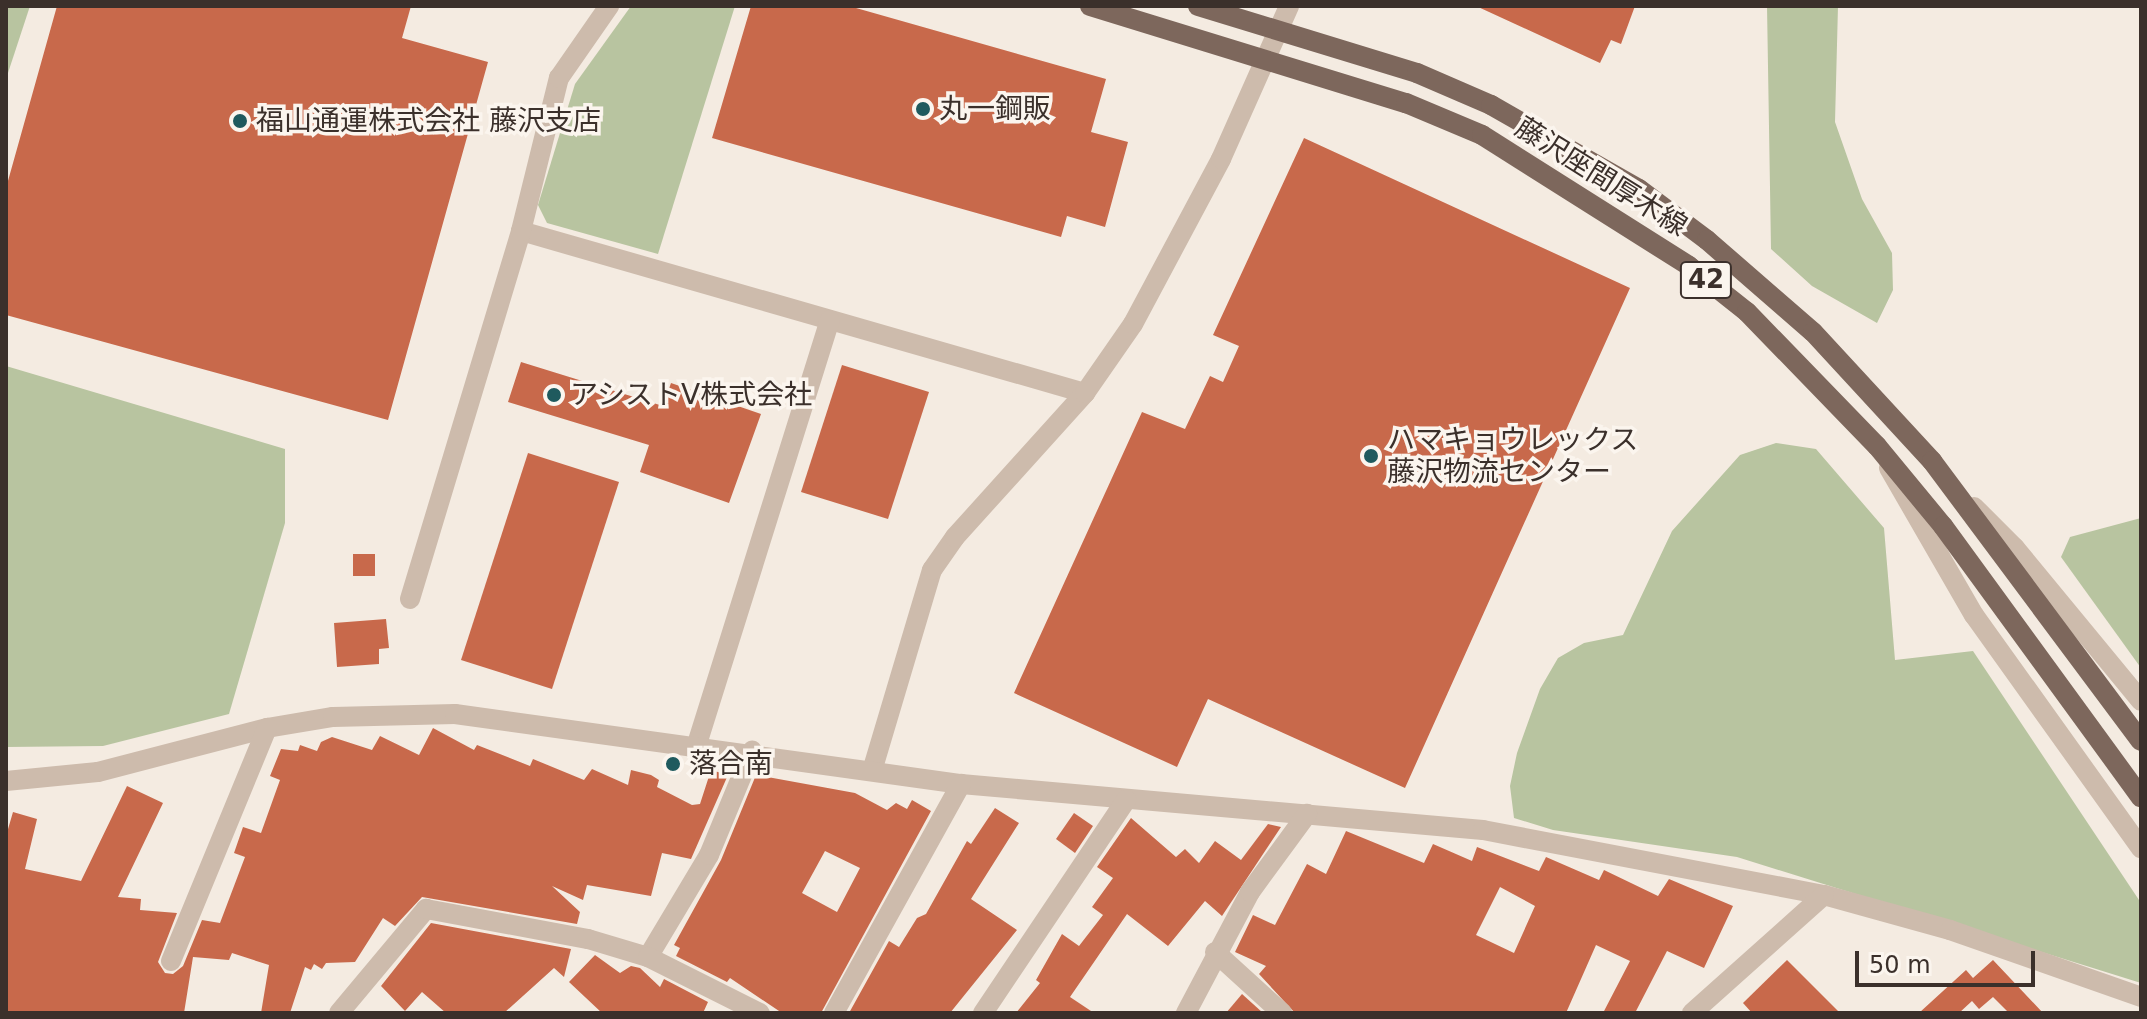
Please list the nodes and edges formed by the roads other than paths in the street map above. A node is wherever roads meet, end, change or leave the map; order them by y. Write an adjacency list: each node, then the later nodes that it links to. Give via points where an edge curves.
1 (609, 6): 7 (street, via 559,78)
2 (1090, 6): 6 (main road, 藤沢座間厚木線 / 42)
3 (1198, 6): 5 (main road, 藤沢座間厚木線 / 42)
4 (1289, 6): 5 (street)
5 (1279, 29): 6 (street); 11 (main road, 藤沢座間厚木線 / 42, via 1417,73 1479,100 1639,189 1813,332)
6 (1268, 58): 9 (street, via 1173,251 1133,324); 10 (main road, 藤沢座間厚木線 / 42, via 1406,103 1482,135 1555,177 1689,266 1747,312)
7 (521, 231): 8 (street); 12 (street)
8 (830, 320): 9 (street); 16 (street)
9 (1085, 393): 18 (street, via 955,537 932,570 917,605)
10 (1877, 446): 21 (main road, 藤沢座間厚木線 / 42, via 1943,526); 24 (street, via 1974,615)
11 (1956, 491): 13 (street, via 2015,548); 15 (main road, 藤沢座間厚木線 / 42)
12 (410, 599)
13 (2141, 701)
14 (267, 728): 16 (street, via 354,714 455,714); 19 (street, via 98,772); 28 (street)
15 (2141, 741)
16 (697, 744): 17 (street)
17 (752, 751): 18 (street); 27 (street, via 709,855)
18 (872, 771): 20 (street)
19 (6, 781)
20 (961, 784): 22 (street); 32 (street)
21 (2141, 798)
22 (1126, 800): 23 (street); 33 (street)
23 (1307, 814): 25 (street, via 1483,830); 26 (street, via 1250,892)
24 (2141, 848)
25 (1824, 895): 29 (street, via 1950,930); 36 (street)
26 (1215, 952): 34 (street); 35 (street)
27 (648, 957): 30 (street, via 588,939 426,909); 31 (street)
28 (171, 961)
29 (2141, 997)
30 (339, 1013)
31 (760, 1013)
32 (834, 1013)
33 (983, 1013)
34 (1186, 1013)
35 (1282, 1013)
36 (1692, 1013)

